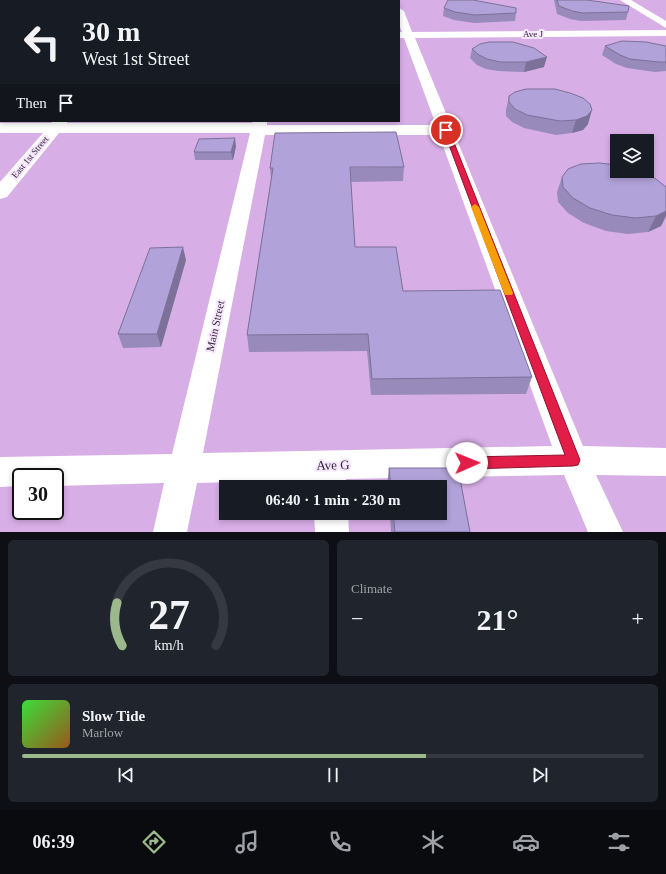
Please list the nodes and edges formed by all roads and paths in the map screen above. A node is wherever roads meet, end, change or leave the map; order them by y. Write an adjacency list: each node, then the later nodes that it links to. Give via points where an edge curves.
1 (625, 0): 3 (street)
2 (400, 15): 5 (street)
3 (666, 25)
4 (666, 33): 5 (street, Ave J)
5 (404, 35): 10 (street)
6 (58, 124): 8 (street); 9 (street); 11 (street, East 1st Street)
7 (376, 125): 8 (street); 10 (street)
8 (259, 126): 14 (street, Main Street)
9 (0, 128)
10 (446, 130): 12 (street)
11 (0, 193)
12 (573, 460): 13 (street, Ave G); 16 (street, Ave G); 20 (street)
13 (666, 462)
14 (183, 469): 15 (street, Ave G); 16 (street, Ave G); 18 (street, Main Street)
15 (0, 472)
16 (330, 476)
17 (331, 520): 19 (street)
18 (170, 532)
19 (332, 532)
20 (606, 532)

